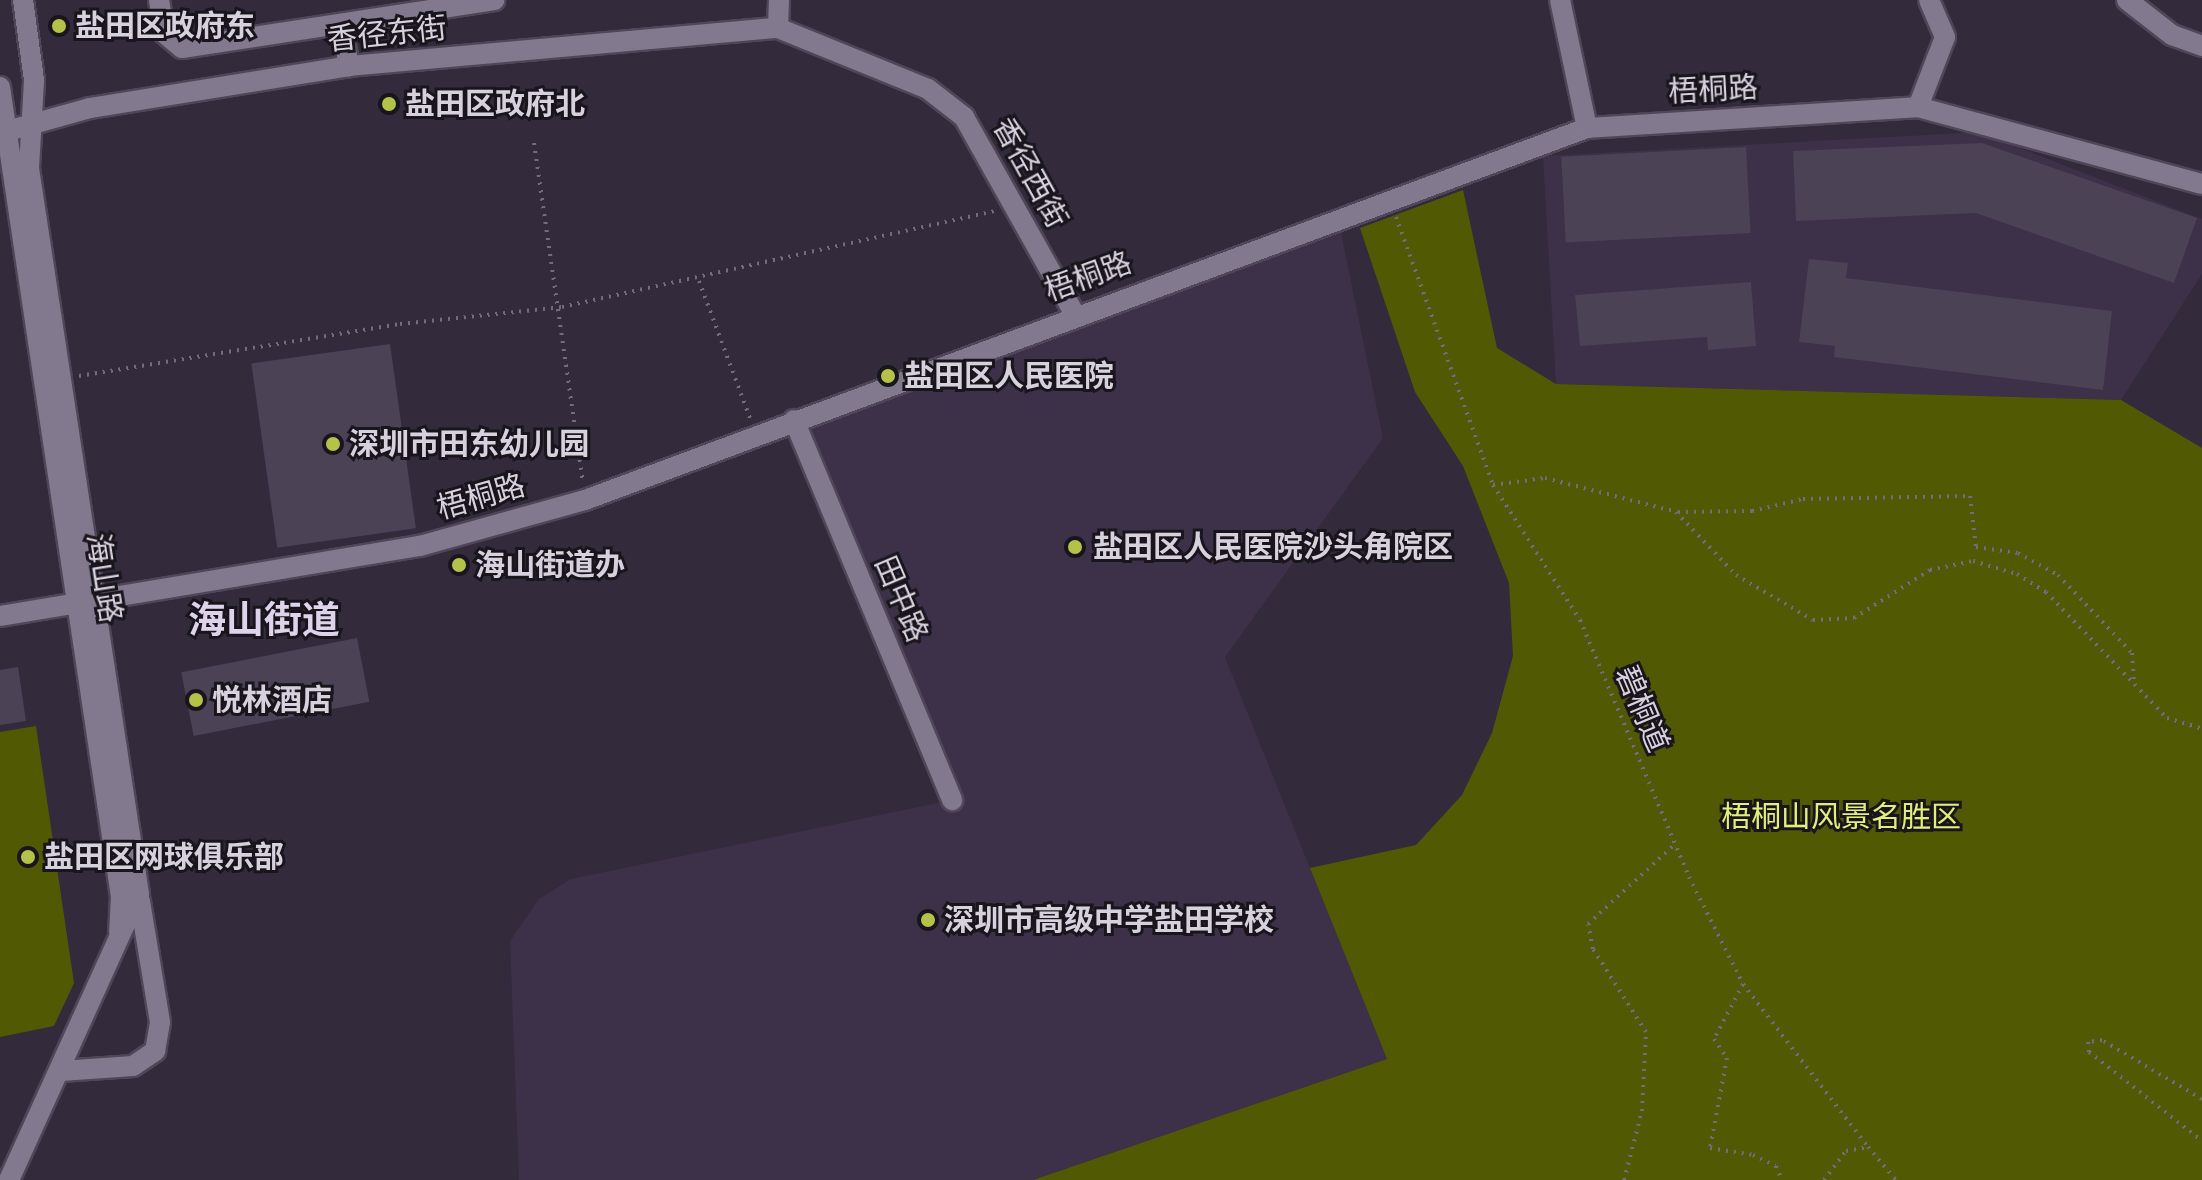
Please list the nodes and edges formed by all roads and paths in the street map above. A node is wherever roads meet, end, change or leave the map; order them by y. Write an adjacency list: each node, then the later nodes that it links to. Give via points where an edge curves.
1 (23, 0): 15 (street, 海山路, via 34,80)
2 (159, 0): 8 (street, via 164,33 182,48)
3 (494, 0): 8 (street)
4 (779, 0): 9 (street)
5 (1560, 0): 14 (street)
6 (1929, 0): 13 (street, via 1945,37)
7 (2127, 0): 10 (street, via 2172,35)
8 (342, 27): 11 (street)
9 (778, 28): 11 (street, 香径东街); 18 (street, 香径西街, via 928,89 980,136)
10 (2202, 46)
11 (349, 66): 15 (street, 香径东街, via 90,108)
12 (0, 87): 15 (street, 海山路)
13 (1918, 107): 14 (street, 梧桐路); 17 (street, 梧桐路)
14 (1587, 128): 22 (street, 梧桐路)
15 (12, 139): 23 (street, 海山路); 29 (street, 海山路)
16 (534, 143): 21 (path)
17 (2202, 184)
18 (1013, 207): 20 (path); 22 (street, 香径西街)
19 (1395, 215): 26 (path, 碧桐道)
20 (699, 281): 21 (path); 25 (path)
21 (562, 307): 23 (path, via 400,324); 27 (path)
22 (1074, 313): 24 (street, 梧桐路)
23 (61, 379): 29 (street, 海山路)
24 (794, 420): 25 (street, 梧桐路); 33 (street, 田中路)
25 (756, 434): 27 (street, 梧桐路)
26 (1493, 485): 28 (path, via 1545,478); 34 (path, 碧桐道, via 1580,620)
27 (585, 500): 29 (street, 梧桐路, via 420,546)
28 (1676, 512): 31 (path, via 1736,575 1813,620 1854,618 1930,570 1973,561 2017,574 2046,592); 31 (path, via 1752,511 1803,499 1970,496 1976,547 2018,553 2058,575 2132,653)
29 (86, 601): 30 (street, 梧桐路); 35 (street, 海山路); 36 (street, 海山路, via 122,911)
30 (0, 616)
31 (2134, 686): 32 (path, via 2167,718)
32 (2202, 729)
33 (952, 800)
34 (1675, 844): 37 (path, 碧桐道); 43 (path, via 1588,924 1593,949 1646,1032 1642,1111)
35 (139, 894): 36 (street); 38 (street, 海山路, via 160,1022 155,1051 133,1066)
36 (104, 982): 38 (street)
37 (1743, 984): 41 (path, 碧桐道); 44 (path, via 1714,1039 1727,1058 1710,1148 1753,1155 1776,1166)
38 (61, 1071): 42 (street)
39 (2202, 1099): 40 (path, via 2102,1040 2088,1042 2089,1052)
40 (2202, 1141)
41 (1868, 1147): 45 (path, via 1846,1151); 46 (path)
42 (9, 1180)
43 (1624, 1180)
44 (1782, 1180)
45 (1824, 1180)
46 (1896, 1180)

